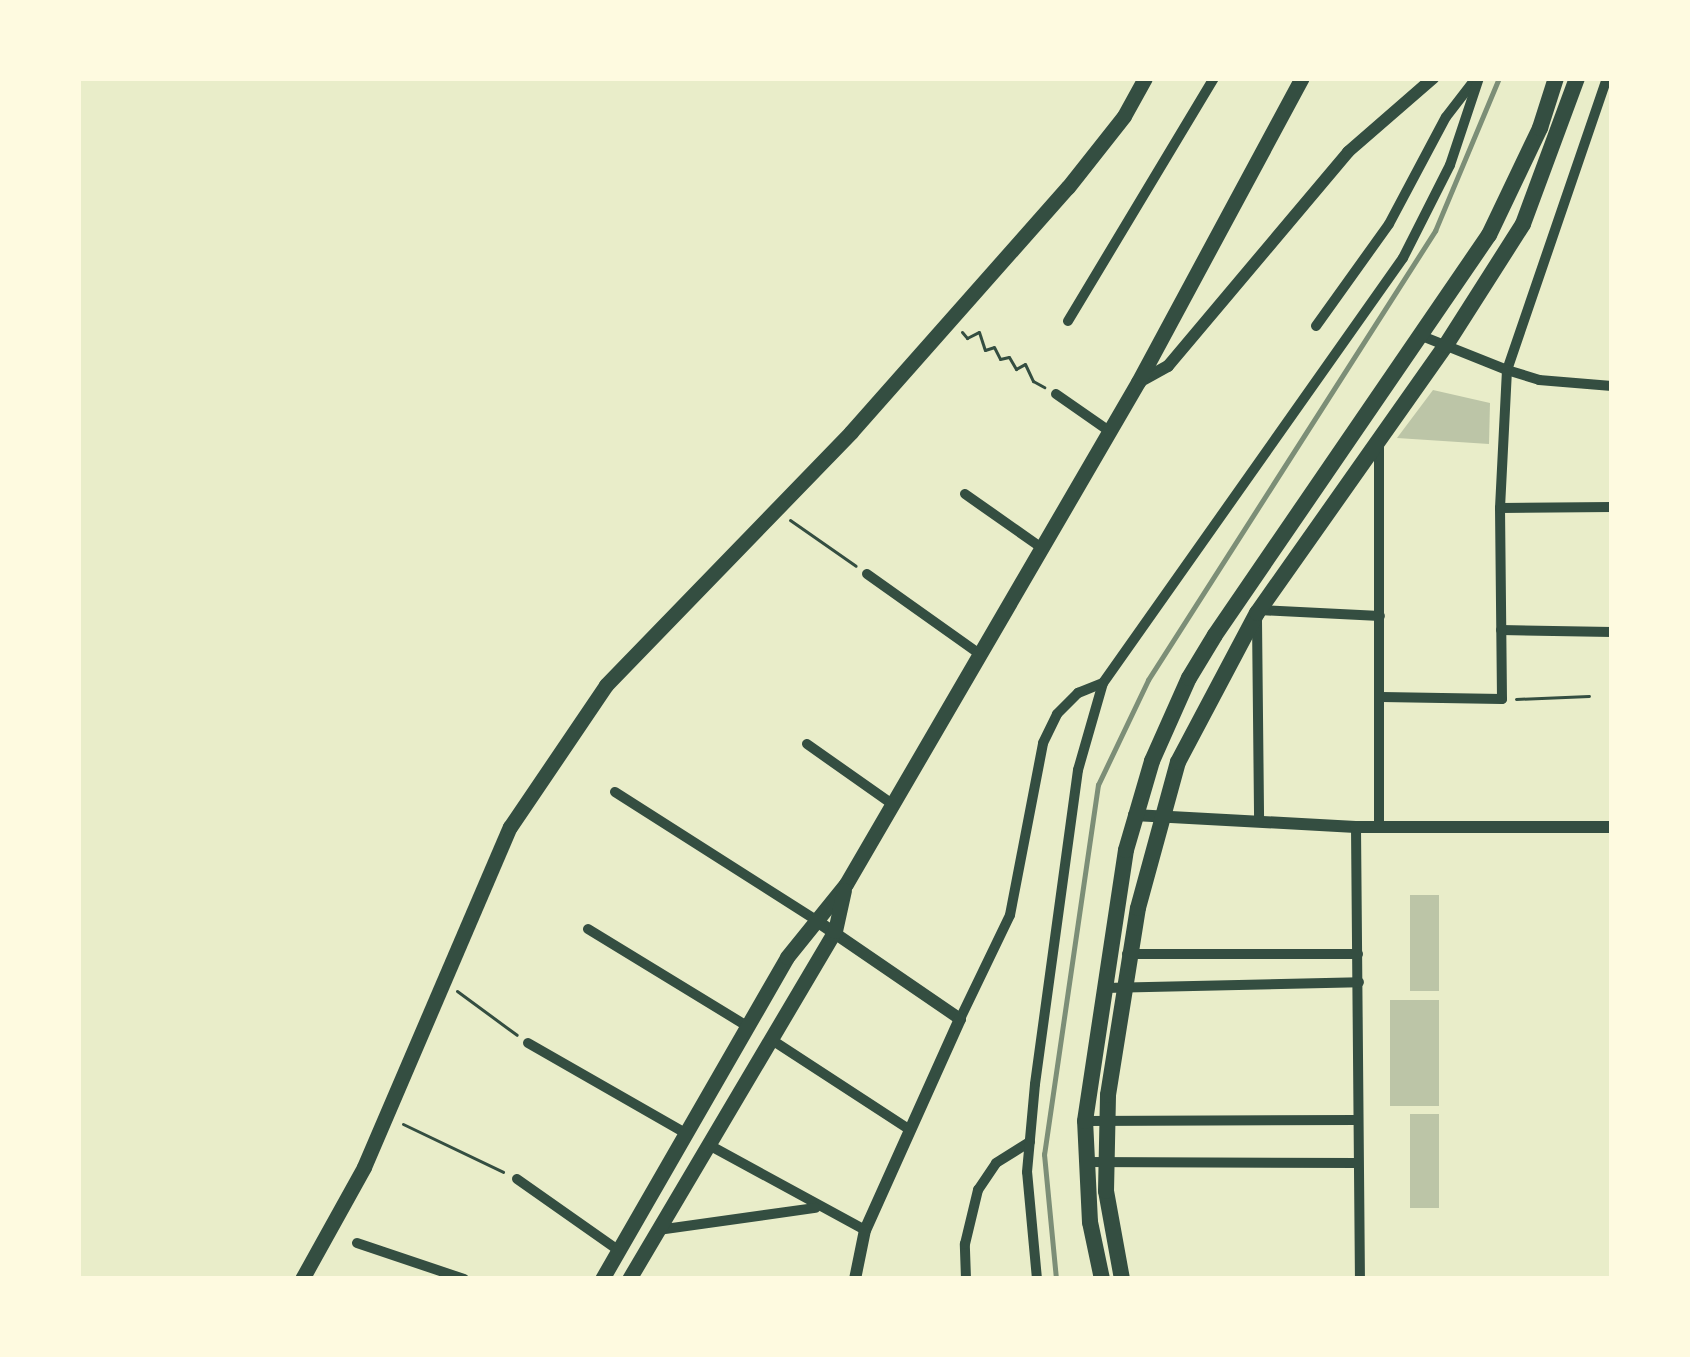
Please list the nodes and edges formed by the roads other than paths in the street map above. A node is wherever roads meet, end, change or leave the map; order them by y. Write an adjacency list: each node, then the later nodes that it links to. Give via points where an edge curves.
1 (1145, 78): 70 (main road, via 1068,188 606,685 510,827 333,1231)
2 (1214, 78): 9 (street)
3 (1303, 78): 14 (main road)
4 (1433, 78): 14 (street, via 1348,152 1168,366)
5 (1477, 78): 10 (street); 29 (street, via 1450,165 1403,258)
6 (1556, 78): 11 (highway, via 1489,235)
7 (1577, 78): 12 (highway, via 1523,224)
8 (1606, 78): 13 (street)
9 (1068, 320)
10 (1316, 326)
11 (1422, 336): 12 (street); 34 (highway, via 1189,678)
12 (1446, 345): 13 (street); 18 (highway)
13 (1507, 370): 15 (street); 21 (street)
14 (1138, 382): 17 (main road)
15 (1612, 386)
16 (1056, 394): 17 (street)
17 (1109, 431): 22 (main road)
18 (1379, 440): 24 (highway); 25 (street)
19 (965, 494): 22 (street)
20 (1612, 507): 21 (street)
21 (1500, 508): 26 (street)
22 (1039, 546): 28 (main road)
23 (867, 574): 28 (street)
24 (1258, 611): 25 (street); 35 (highway, via 1202,709); 36 (street)
25 (1380, 616): 30 (street)
26 (1501, 630): 27 (street); 30 (street, via 1502,699)
27 (1612, 632)
28 (978, 653): 33 (main road)
29 (1103, 683): 50 (street, via 1078,693 1043,742 1010,915); 59 (street, via 1078,770)
30 (1382, 697): 38 (street)
31 (807, 744): 33 (street)
32 (615, 792): 41 (street)
33 (892, 804): 40 (main road)
34 (1134, 815): 35 (street); 44 (highway)
35 (1159, 818): 36 (street); 45 (highway)
36 (1258, 821): 37 (street)
37 (1356, 827): 38 (street); 46 (street)
38 (1379, 827): 39 (street)
39 (1612, 827)
40 (846, 884): 41 (main road); 43 (main road)
41 (814, 920): 43 (street); 51 (main road)
42 (588, 928): 51 (street)
43 (835, 931): 50 (street); 52 (main road)
44 (1108, 952): 45 (street); 48 (highway)
45 (1130, 954): 46 (street); 49 (highway)
46 (1358, 955): 47 (street)
47 (1359, 982): 49 (street); 55 (street)
48 (1104, 988): 49 (street); 54 (highway)
49 (1123, 990): 56 (highway)
50 (960, 1019): 57 (street)
51 (747, 1026): 58 (main road)
52 (772, 1040): 57 (street); 60 (main road)
53 (528, 1043): 58 (street)
54 (1085, 1120): 56 (street); 61 (highway)
55 (1357, 1120): 56 (street); 63 (street)
56 (1105, 1124): 62 (highway)
57 (907, 1128): 66 (street)
58 (685, 1133): 69 (main road)
59 (1030, 1142): 75 (street, via 996,1163 978,1190 965,1244); 76 (street)
60 (709, 1145): 65 (street); 67 (main road)
61 (1085, 1162): 62 (street); 77 (highway)
62 (1105, 1162): 63 (street); 78 (highway)
63 (1357, 1163): 79 (street)
64 (517, 1179): 69 (street)
65 (818, 1207): 66 (street); 67 (street)
66 (865, 1229): 74 (street)
67 (658, 1230): 73 (main road)
68 (357, 1243): 71 (street)
69 (618, 1250): 72 (main road)
70 (302, 1279)
71 (464, 1279)
72 (602, 1279)
73 (628, 1279)
74 (855, 1279)
75 (967, 1279)
76 (1036, 1279)
77 (1102, 1279)
78 (1122, 1279)
79 (1360, 1279)

